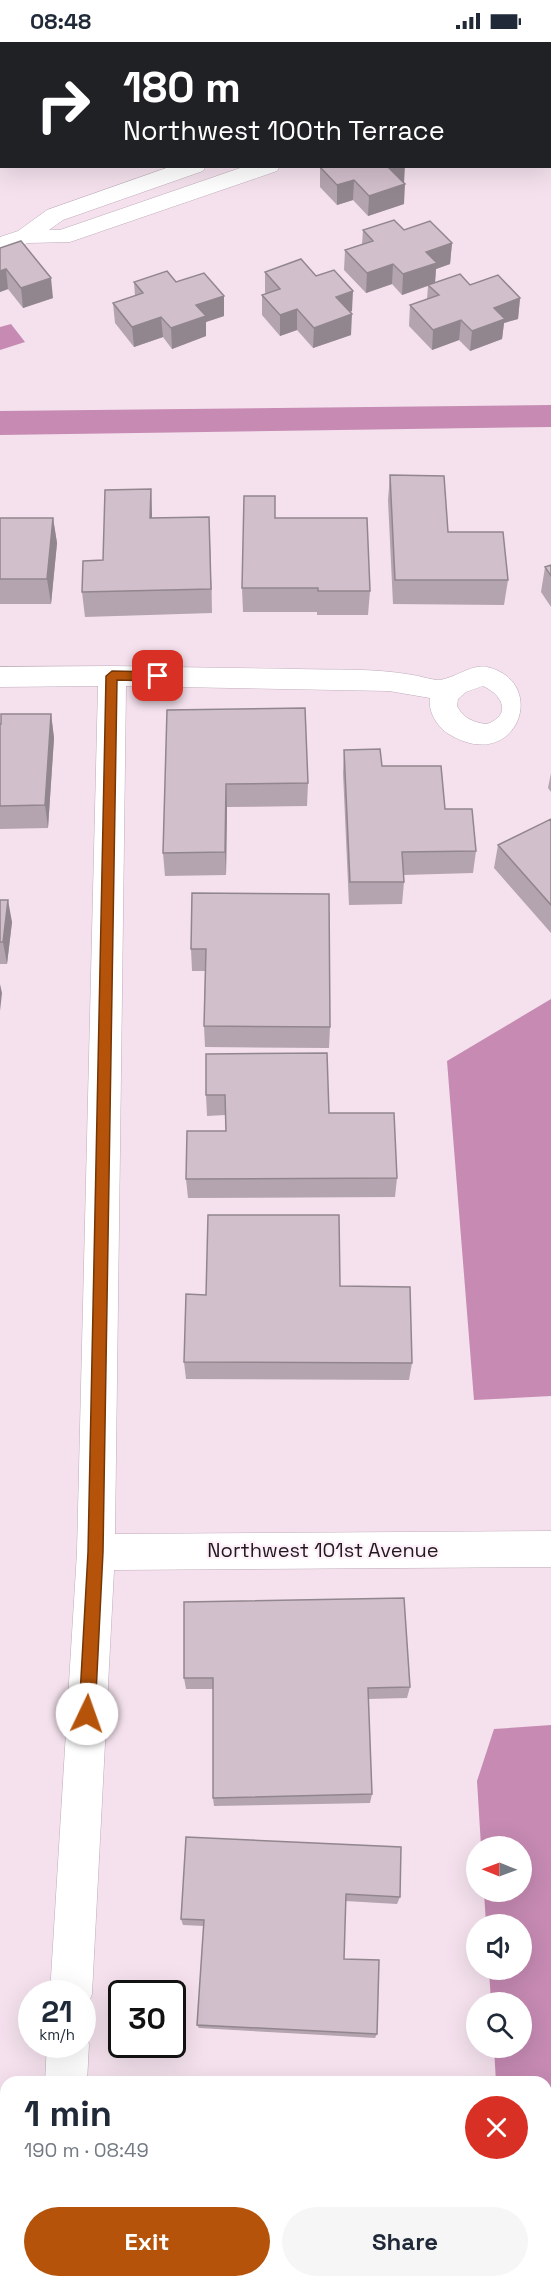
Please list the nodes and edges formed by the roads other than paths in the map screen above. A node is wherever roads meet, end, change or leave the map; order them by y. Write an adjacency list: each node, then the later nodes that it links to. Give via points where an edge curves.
1 (189, 168): 4 (street, via 55,215)
2 (257, 168): 3 (street)
3 (226, 173): 4 (street, via 62,237)
4 (26, 236): 5 (street)
5 (0, 245)
6 (112, 676): 7 (street); 8 (street, via 389,681); 10 (street)
7 (0, 677)
8 (448, 691)
9 (551, 1549): 10 (street, Northwest 101st Avenue)
10 (96, 1552): 11 (street)
11 (72, 1980)
12 (67, 2058): 13 (street)
13 (66, 2076)

